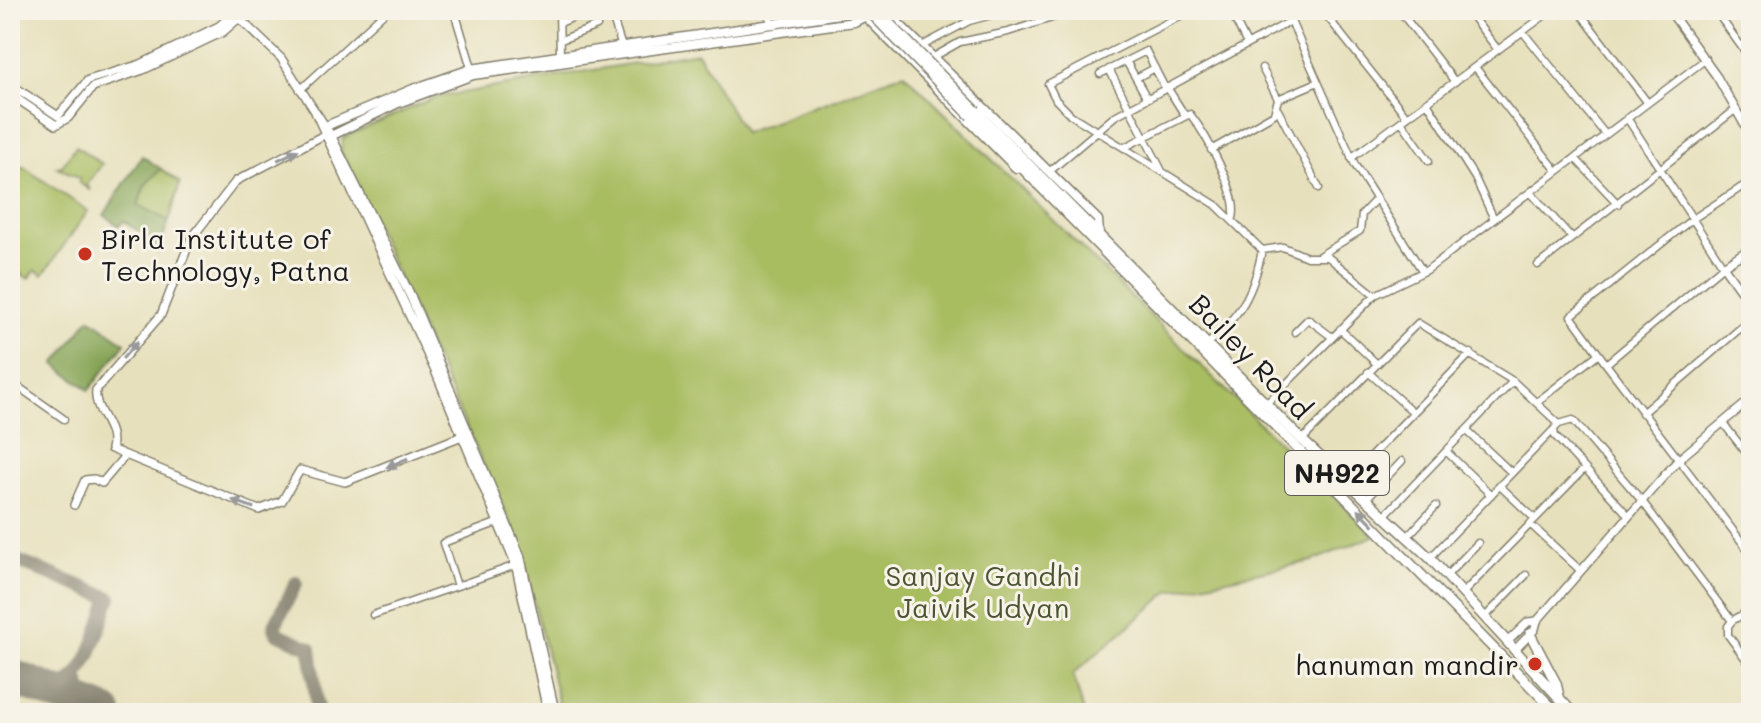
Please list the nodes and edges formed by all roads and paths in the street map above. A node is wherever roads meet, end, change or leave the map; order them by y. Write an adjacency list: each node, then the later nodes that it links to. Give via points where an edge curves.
1 (387, 10): 54 (street)
2 (469, 10): 21 (street)
3 (559, 10): 25 (street)
4 (590, 10): 25 (street)
5 (610, 10): 34 (street)
6 (765, 10): 26 (street)
7 (877, 10): 22 (main road); 63 (highway, NH922, bridge)
8 (885, 10): 28 (main road)
9 (1009, 10): 33 (street, via 969,21)
10 (1077, 10): 37 (street, via 960,42)
11 (1192, 10): 68 (street, via 1049,81 1063,108)
12 (1230, 10): 32 (street)
13 (1286, 10): 24 (street)
14 (1322, 10): 66 (street)
15 (1399, 10): 51 (street)
16 (1467, 10): 35 (street)
17 (1552, 10): 29 (street)
18 (1578, 10): 59 (street)
19 (1669, 10): 38 (street)
20 (1715, 10): 39 (street)
21 (454, 12): 46 (street)
22 (865, 12): 26 (main road); 31 (main road); 34 (main road); 63 (highway, NH922, bridge)
23 (236, 13): 49 (street); 54 (street, via 281,58)
24 (1291, 21): 32 (street); 50 (street)
25 (560, 23): 30 (street)
26 (774, 25): 34 (main road)
27 (597, 26): 30 (street)
28 (904, 28): 31 (main road); 33 (main road)
29 (1523, 32): 35 (street); 69 (street)
30 (561, 40): 36 (street)
31 (891, 42): 44 (main road)
32 (1247, 44): 53 (street)
33 (922, 46): 37 (main road)
34 (624, 49): 36 (main road); 46 (main road)
35 (1498, 50): 41 (street)
36 (560, 56): 46 (main road)
37 (932, 57): 44 (street); 78 (main road)
38 (1706, 59): 59 (street); 62 (street)
39 (1751, 60)
40 (1126, 61): 42 (street, via 1146,51); 45 (street); 48 (street)
41 (1475, 67): 51 (street); 80 (street)
42 (1155, 68): 48 (street); 53 (street)
43 (1262, 68): 57 (street)
44 (918, 69): 89 (main road, via 1088,240)
45 (1109, 69): 47 (street); 60 (street)
46 (472, 72): 67 (main road)
47 (1100, 74)
48 (1136, 78): 56 (street)
49 (103, 80): 52 (street, via 79,88 58,116); 55 (street, via 56,125)
50 (1318, 82): 57 (street); 74 (street)
51 (1455, 82): 58 (street)
52 (10, 84)
53 (1166, 88): 56 (street); 64 (street)
54 (300, 90): 67 (street)
55 (10, 94)
56 (1147, 98): 60 (street)
57 (1278, 99): 61 (street)
58 (1427, 102): 66 (street); 87 (street)
59 (1647, 102): 65 (street)
60 (1130, 107): 68 (street); 70 (street)
61 (1278, 110): 73 (street); 82 (street)
62 (1735, 110): 71 (street); 77 (street)
63 (973, 114): 89 (highway, NH922)
64 (1184, 114): 70 (street); 73 (street, via 1191,115)
65 (1627, 118): 69 (street); 77 (street)
66 (1404, 119): 74 (street); 76 (street)
67 (323, 125): 120 (main road); 123 (street, one-way to 67, via 111,449 113,434 96,390 161,315 191,239 236,181)
68 (1096, 130): 72 (street); 78 (street)
69 (1605, 134): 75 (street)
70 (1145, 136): 72 (street); 79 (street)
71 (1751, 136)
72 (1125, 147): 79 (street)
73 (1211, 150): 86 (street, via 1235,201)
74 (1351, 158): 84 (street)
75 (1575, 158): 80 (street); 85 (street)
76 (1429, 161)
77 (1661, 169): 85 (street); 88 (street)
78 (1050, 171): 89 (main road, via 1098,220)
79 (1162, 171): 86 (street)
80 (1557, 171): 83 (street)
81 (1751, 181): 88 (street)
82 (1319, 188)
83 (1530, 192): 87 (street); 90 (street)
84 (1376, 199): 93 (street, via 1361,215 1360,231); 96 (street)
85 (1618, 204): 90 (street)
86 (1233, 218): 92 (street)
87 (1494, 219): 96 (street)
88 (1691, 220): 95 (street); 105 (street, via 1571,316)
89 (1097, 237): 103 (highway, Bailey Road / NH922); 140 (highway, Bailey Road / NH922, one-way to 89)
90 (1572, 238): 94 (street)
91 (1751, 248): 95 (street)
92 (1262, 250): 93 (street, via 1283,247); 103 (street, via 1244,307)
93 (1319, 256): 97 (street, via 1333,260)
94 (1538, 265)
95 (1723, 266): 98 (street); 107 (street)
96 (1423, 272): 97 (street)
97 (1375, 295): 100 (street)
98 (1751, 305)
99 (1751, 319): 115 (street)
100 (1340, 329): 102 (street); 106 (street)
101 (1295, 332): 102 (street, via 1308,319)
102 (1332, 337): 113 (street)
103 (1208, 344): 113 (highway, Bailey Road / NH922)
104 (1471, 353): 106 (street, via 1418,323); 110 (street); 114 (street)
105 (1598, 354): 107 (street); 112 (street)
106 (1376, 363): 108 (street)
107 (1606, 364): 115 (street)
108 (1368, 372): 114 (street); 121 (street)
109 (10, 381): 116 (street)
110 (1513, 381): 112 (street); 119 (street)
111 (1751, 399): 117 (street)
112 (1537, 402): 118 (street)
113 (1266, 404): 121 (highway, Bailey Road / NH922)
114 (1413, 412): 129 (street)
115 (1642, 413): 125 (street)
116 (64, 419)
117 (1723, 423): 124 (street); 125 (street)
118 (1557, 427): 127 (street, via 1555,436); 128 (street); 133 (street, via 1570,419 1577,422)
119 (1466, 430): 122 (street); 128 (street)
120 (466, 435): 123 (street, one-way to 123, via 345,482 300,470 282,501 259,510); 138 (main road); 163 (main road, via 526,575)
121 (1302, 440): 129 (highway, Bailey Road / NH922)
122 (1446, 451): 131 (street); 136 (street)
123 (124, 457): 134 (street, via 102,483 85,480)
124 (1751, 459)
125 (1678, 460): 133 (street); 143 (street)
126 (1402, 461): 132 (street)
127 (1584, 469): 137 (street); 139 (street)
128 (1512, 473): 130 (street)
129 (1349, 485): 132 (highway, Bailey Road / NH922); 140 (highway, via 1414,554)
130 (1500, 486): 131 (street); 139 (street)
131 (1491, 495): 145 (street)
132 (1367, 498): 136 (highway, Bailey Road / NH922)
133 (1642, 501): 137 (street); 157 (street)
134 (74, 505)
135 (1436, 506): 141 (street)
136 (1385, 515): 141 (highway, Bailey Road / NH922)
137 (1629, 516): 147 (street)
138 (499, 522): 146 (main road); 150 (street, via 443,543)
139 (1532, 522): 147 (street); 151 (street)
140 (1383, 535): 155 (highway, Bailey Road / NH922)
141 (1408, 536): 145 (highway, Bailey Road / NH922)
142 (1478, 543): 148 (street)
143 (1748, 543): 144 (street)
144 (1751, 554)
145 (1430, 558): 148 (highway, Bailey Road / NH922)
146 (516, 565): 150 (street); 162 (main road)
147 (1581, 571): 156 (street)
148 (1447, 575): 151 (highway, Bailey Road / NH922)
149 (1526, 575): 154 (street)
150 (457, 586): 153 (street)
151 (1464, 592): 154 (highway, Bailey Road / NH922)
152 (1751, 609): 157 (street)
153 (373, 615)
154 (1482, 616): 155 (highway, via 1429,569); 159 (highway, Bailey Road / NH922)
155 (1464, 617): 164 (highway, Bailey Road / NH922)
156 (1537, 621): 158 (street); 159 (street, via 1528,622)
157 (1732, 621): 160 (street, via 1728,635)
158 (1530, 634): 159 (street); 161 (highway)
159 (1511, 647): 161 (highway, Bailey Road / NH922)
160 (1751, 666)
161 (1559, 697): 165 (highway, Bailey Road / NH922)
162 (548, 713)
163 (555, 713)
164 (1557, 713)
165 (1573, 713)

